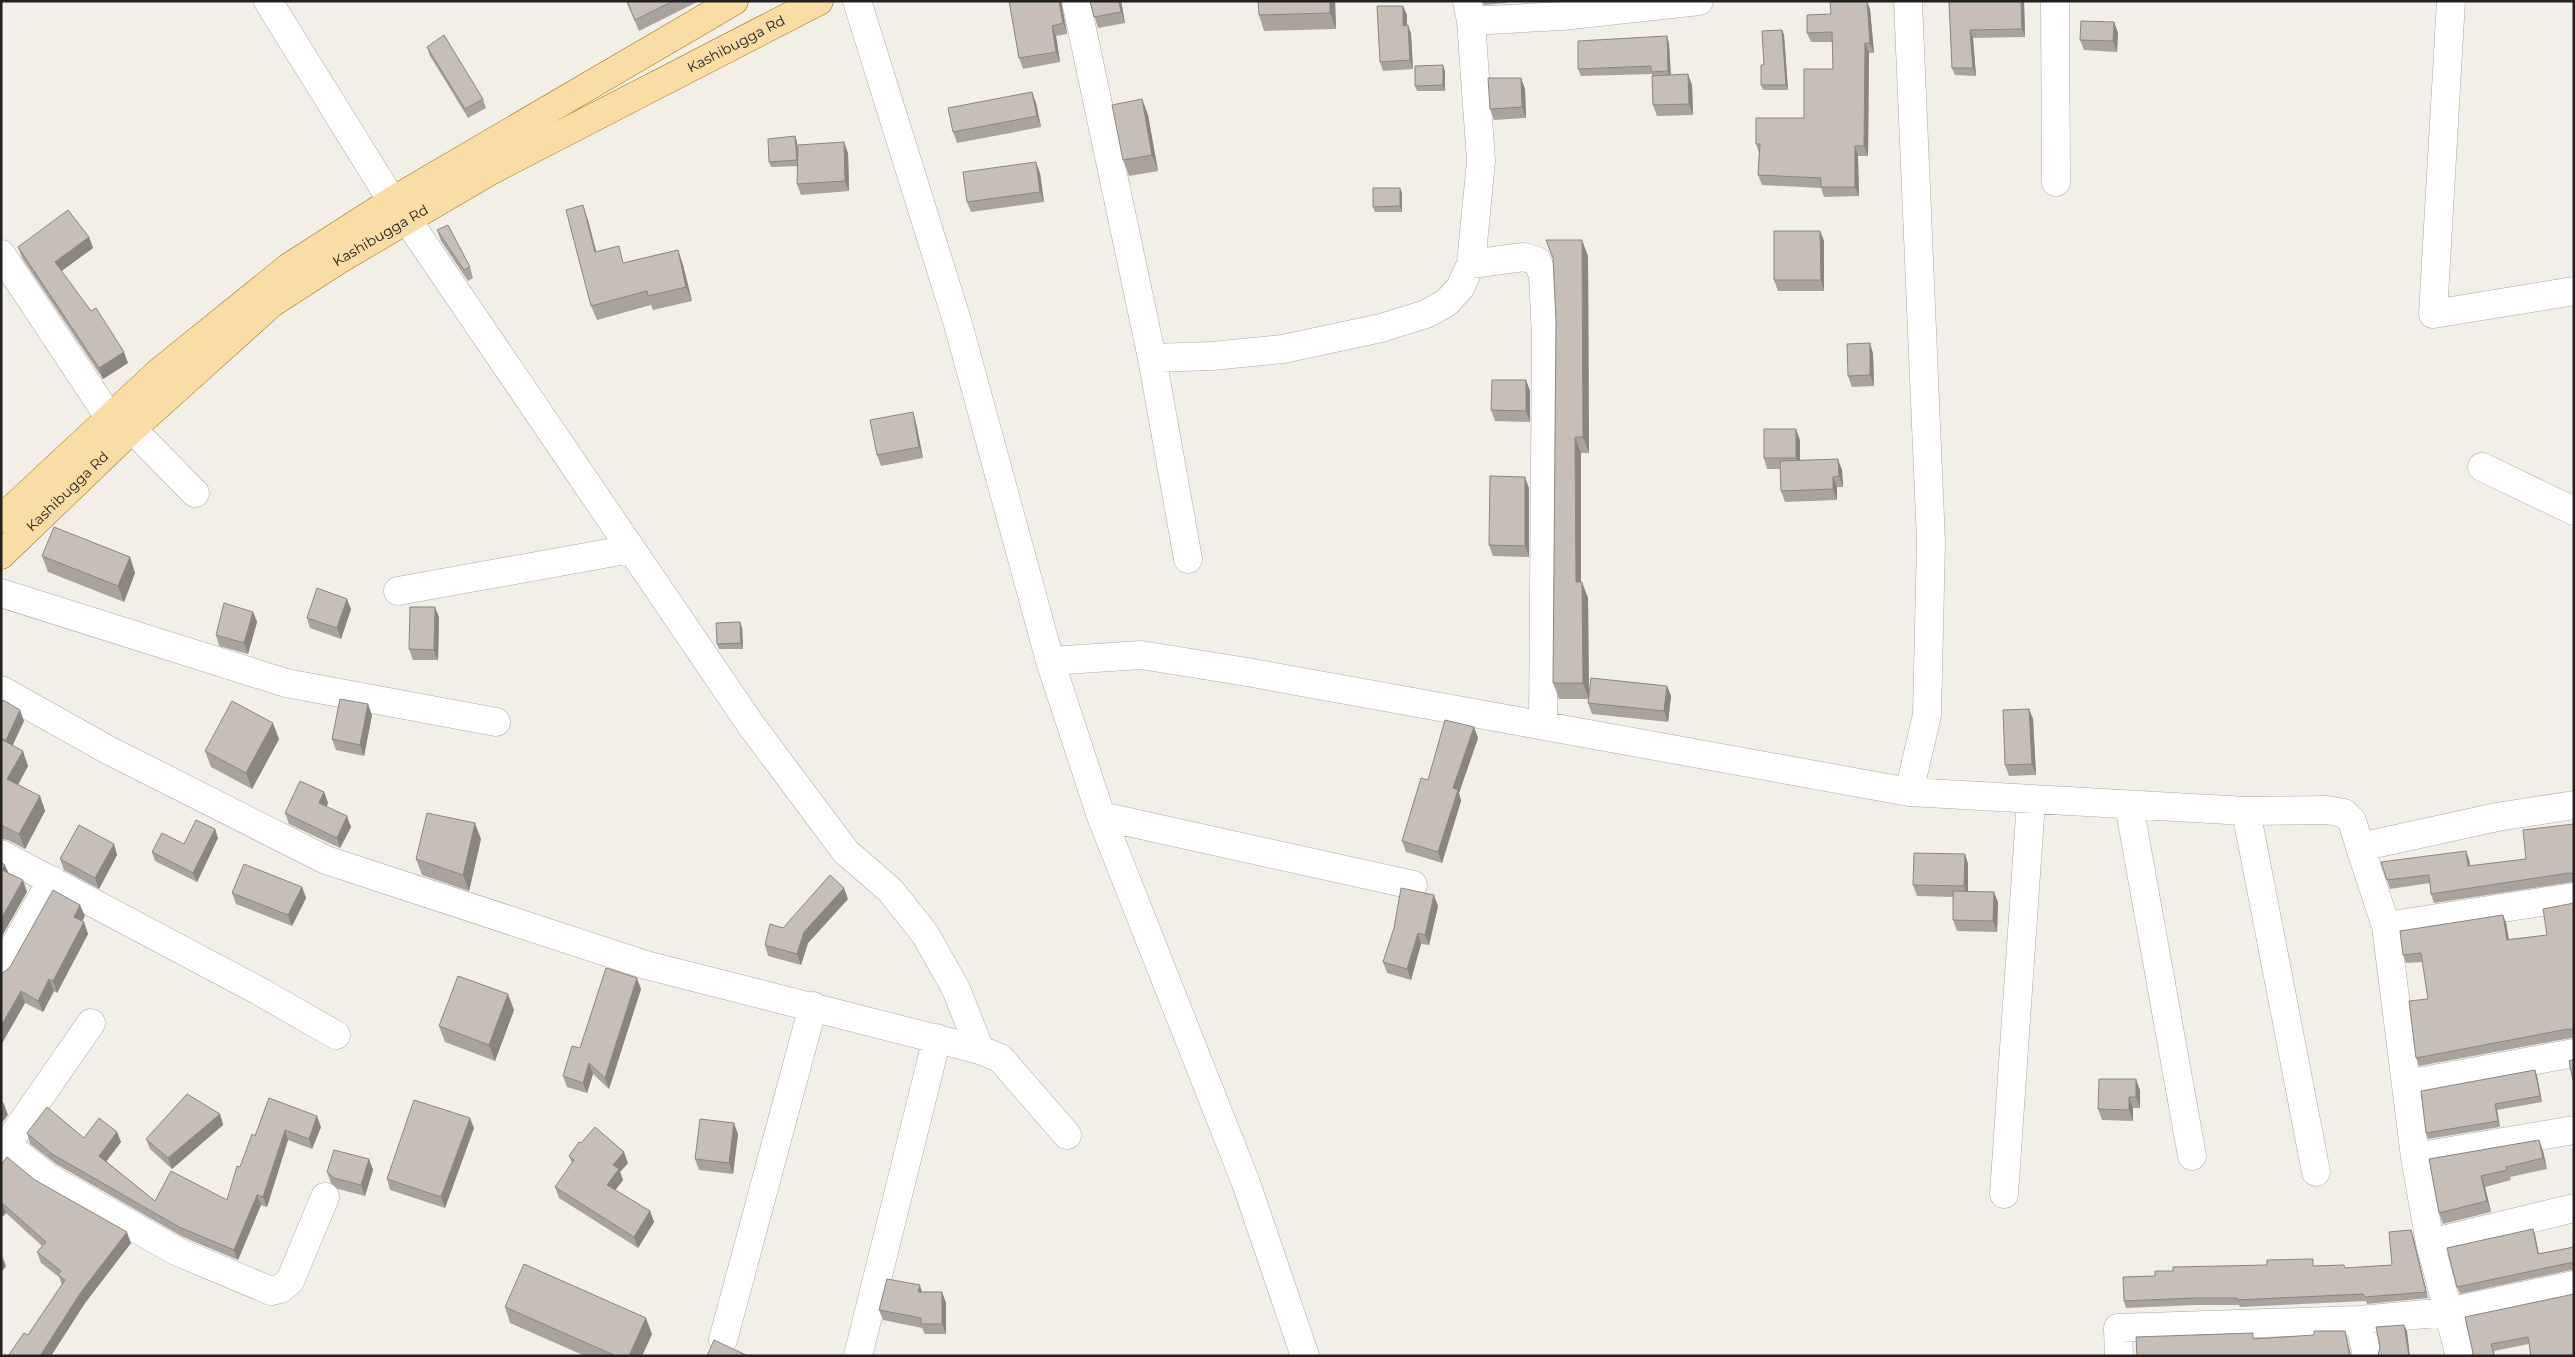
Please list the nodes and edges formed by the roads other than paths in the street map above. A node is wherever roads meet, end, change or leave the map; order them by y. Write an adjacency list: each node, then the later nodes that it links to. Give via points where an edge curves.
1 (268, 1): 12 (street)
2 (734, 1): 12 (main road, Kashibugga Rd)
3 (819, 1): 12 (main road, Kashibugga Rd, via 492,170)
4 (857, 1): 27 (street, via 958,324)
5 (1076, 1): 16 (street)
6 (1699, 1): 10 (street, via 1562,16)
7 (1908, 1): 31 (street, via 1931,542 1927,715)
8 (2055, 1): 11 (street)
9 (2451, 1): 15 (street, via 2433,314)
10 (1469, 11): 14 (street, via 1481,161)
11 (2056, 182)
12 (400, 211): 17 (main road, Kashibugga Rd, via 289,267 159,372); 22 (street)
13 (1, 254): 17 (street)
14 (1471, 264): 16 (street, via 1460,288 1446,303 1426,314 1382,328 1283,349); 30 (street, via 1524,257 1537,261 1543,276 1546,536)
15 (2574, 291)
16 (1152, 358): 24 (street)
17 (121, 423): 19 (street); 21 (main road, Kashibugga Rd); 23 (main road, Kashibugga Rd)
18 (2482, 467): 20 (street)
19 (195, 493)
20 (2574, 511)
21 (1, 519)
22 (631, 549): 25 (street); 48 (street, via 751,725 846,852 890,890 925,934 956,989)
23 (1, 555)
24 (1188, 559)
25 (398, 591)
26 (1, 593): 29 (street, via 286,683)
27 (1050, 661): 30 (street, via 1141,655); 36 (street)
28 (1, 690): 44 (street, via 110,751 326,860 646,965)
29 (496, 722)
30 (1543, 725): 31 (street)
31 (1908, 792): 32 (street)
32 (2031, 801): 33 (street); 57 (street)
33 (2129, 804): 35 (street); 54 (street)
34 (2574, 805): 37 (street)
35 (2246, 811): 37 (street, via 2344,812 2352,821); 56 (street)
36 (1101, 816): 40 (street); 66 (street, via 1246,1183)
37 (2360, 847): 42 (street)
38 (1, 854): 39 (street)
39 (52, 880): 43 (street); 46 (street)
40 (1413, 885)
41 (2574, 896): 42 (street)
42 (2386, 926): 50 (street)
43 (1, 970)
44 (813, 1006): 47 (street); 64 (street)
45 (91, 1023): 53 (street)
46 (336, 1035)
47 (937, 1038): 48 (street); 65 (street)
48 (980, 1050): 52 (street, via 1000,1058)
49 (2574, 1053): 50 (street)
50 (2407, 1084): 55 (street)
51 (2574, 1130): 55 (street)
52 (1068, 1135)
53 (4, 1149): 58 (street, via 176,1251 271,1291 290,1281)
54 (2192, 1156)
55 (2415, 1158): 60 (street)
56 (2316, 1172)
57 (2004, 1194)
58 (325, 1197)
59 (2574, 1208): 60 (street)
60 (2430, 1243): 62 (street)
61 (2574, 1286): 62 (street)
62 (2448, 1312): 63 (street); 69 (street)
63 (2359, 1320): 67 (street, via 2118,1328); 68 (street)
64 (724, 1340)
65 (858, 1356)
66 (1306, 1356)
67 (2119, 1356)
68 (2367, 1356)
69 (2460, 1356)

